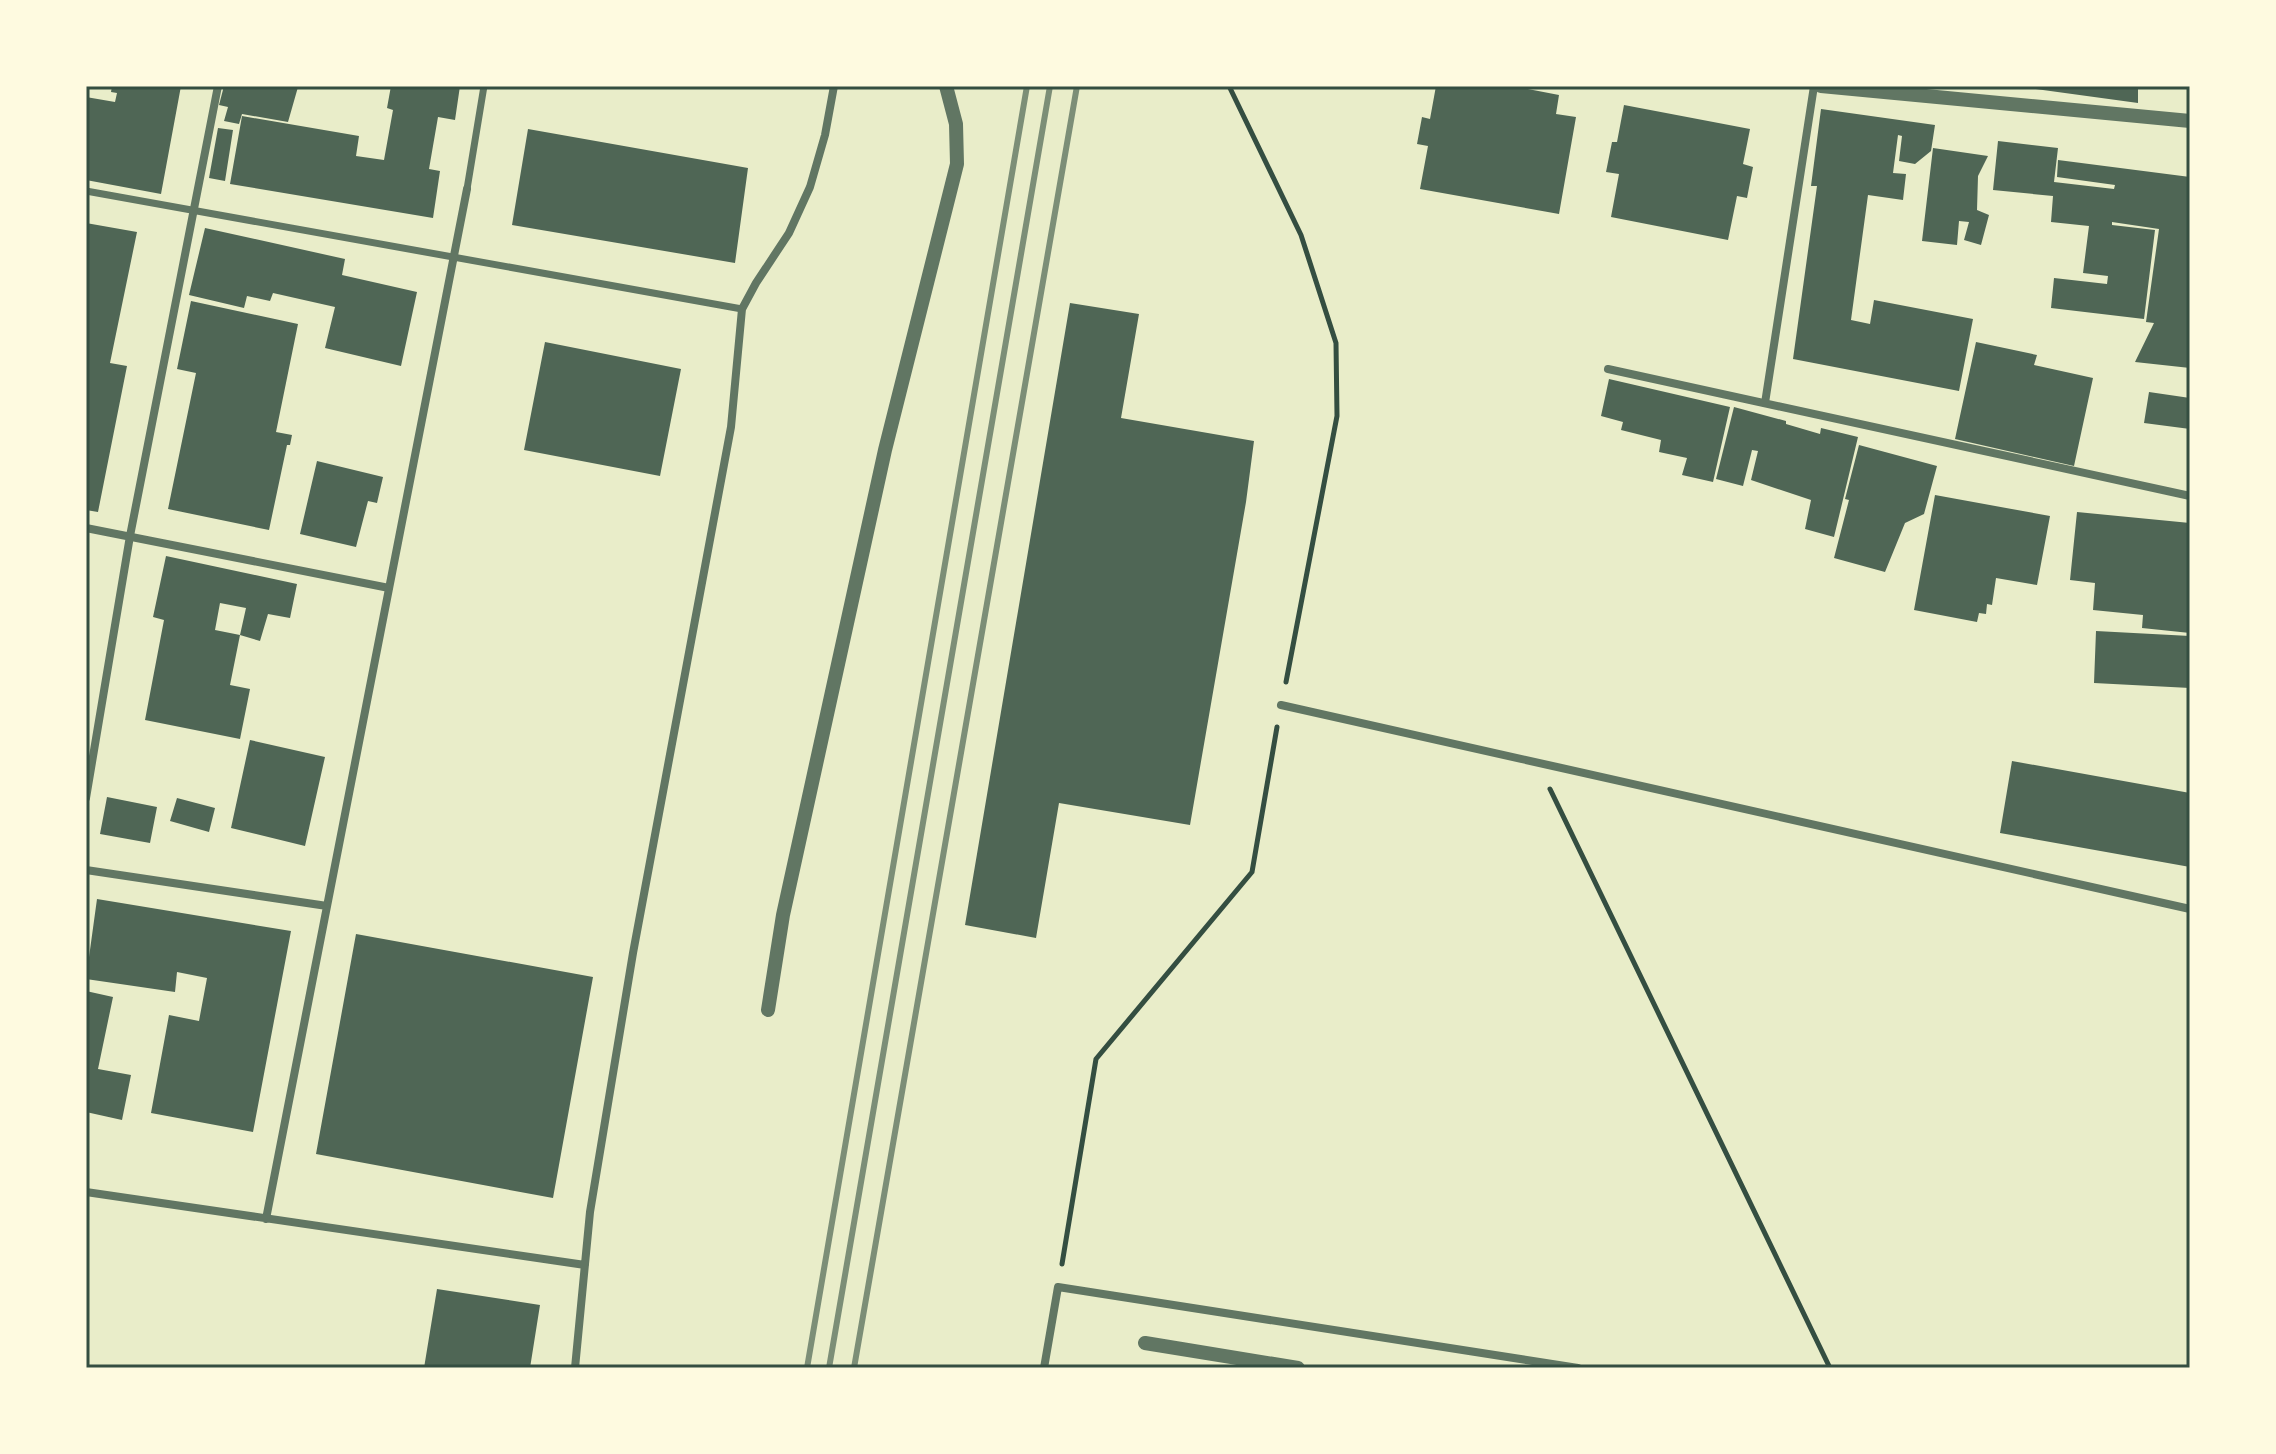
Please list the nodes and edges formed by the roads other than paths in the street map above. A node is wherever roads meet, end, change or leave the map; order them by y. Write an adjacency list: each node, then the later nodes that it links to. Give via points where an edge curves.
1 (218, 86): 10 (street)
2 (484, 86): 8 (street)
3 (834, 86): 12 (street, via 822,149 805,199)
4 (946, 86): 24 (street, via 956,124 957,164 885,450 783,915)
5 (1814, 86): 14 (street)
6 (1821, 86): 7 (street)
7 (2190, 121)
8 (467, 189): 11 (street)
9 (86, 191): 10 (street)
10 (194, 211): 11 (street); 17 (street)
11 (454, 257): 12 (street); 18 (street)
12 (742, 309): 27 (street, via 731,427 633,953)
13 (1608, 369): 14 (street)
14 (1765, 403): 15 (street)
15 (2190, 496)
16 (86, 528): 17 (street)
17 (130, 536): 18 (street); 20 (street)
18 (389, 588): 22 (street)
19 (1281, 705): 23 (street)
20 (86, 798)
21 (86, 870): 22 (street)
22 (327, 906): 26 (street)
23 (2190, 909)
24 (768, 1010)
25 (86, 1192): 26 (street)
26 (266, 1219): 27 (street)
27 (585, 1265): 29 (street)
28 (1145, 1343): 31 (street)
29 (575, 1368)
30 (1044, 1368): 32 (street, via 1058,1287)
31 (1298, 1368)
32 (1578, 1368)

